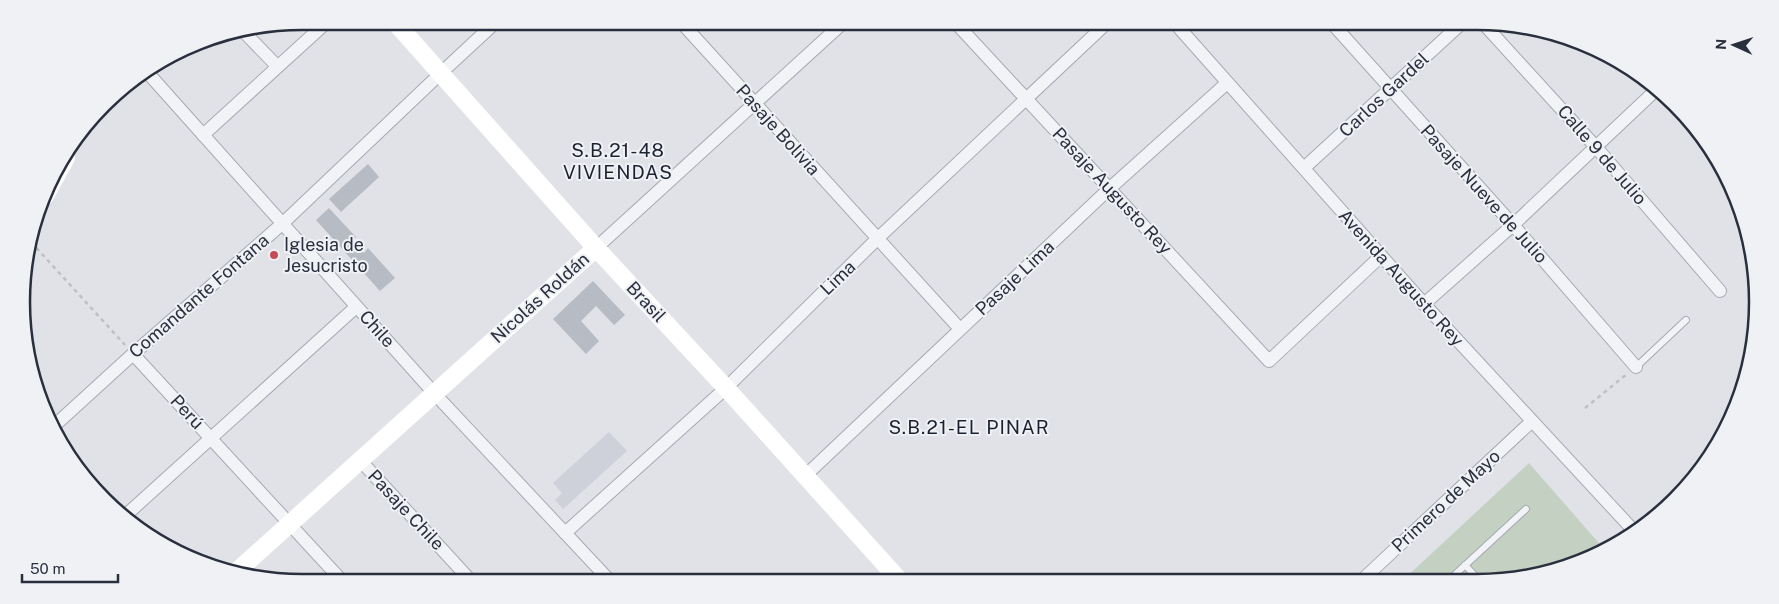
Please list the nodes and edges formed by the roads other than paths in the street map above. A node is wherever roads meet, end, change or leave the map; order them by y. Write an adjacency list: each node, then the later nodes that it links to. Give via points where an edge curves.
1 (318, 30): 13 (street)
2 (402, 30): 14 (street, Brasil)
3 (487, 30): 14 (street, Comandante Fontana)
4 (688, 30): 20 (street, Pasaje Bolivia)
5 (835, 30): 20 (street, Nicolás Roldán)
6 (962, 30): 19 (street, Pasaje Augusto Rey)
7 (1100, 30): 19 (street, Lima)
8 (1184, 30): 16 (street, Avenida Augusto Rey)
9 (1338, 30): 17 (street, Pasaje Nueve de Julio)
10 (1454, 30): 17 (street, Carlos Gardel)
11 (1490, 31): 22 (street, Calle 9 de Julio)
12 (247, 35): 13 (street)
13 (277, 66): 21 (street)
14 (441, 73): 25 (street, Comandante Fontana); 28 (street, Brasil)
15 (151, 76): 21 (street, Chile)
16 (1227, 83): 23 (street, Avenida Augusto Rey); 24 (street, Pasaje Lima)
17 (1390, 90): 23 (street, Carlos Gardel); 26 (street, Pasaje Nueve de Julio)
18 (1652, 94): 22 (street)
19 (1027, 100): 24 (street, Pasaje Augusto Rey); 27 (street, Lima)
20 (754, 104): 27 (street, Pasaje Bolivia); 28 (street, Nicolás Roldán)
21 (202, 135): 25 (street, Chile)
22 (1595, 146): 26 (street); 30 (street, Calle 9 de Julio)
23 (1304, 168): 29 (street, Avenida Augusto Rey)
24 (1109, 189): 29 (street, Pasaje Augusto Rey, via 1269,361); 34 (street, Pasaje Lima)
25 (282, 224): 32 (street, Chile); 35 (street, Comandante Fontana)
26 (1513, 225): 31 (street); 36 (street, Pasaje Nueve de Julio)
27 (877, 240): 34 (street, Pasaje Bolivia); 37 (street, Lima)
28 (596, 248): 37 (street, Brasil); 38 (street, Nicolás Roldán)
29 (1381, 256): 31 (street, Avenida Augusto Rey)
30 (1720, 291)
31 (1424, 304): 39 (street, Avenida Augusto Rey)
32 (356, 307): 38 (street, Chile); 41 (street)
33 (1686, 320): 36 (lane)
34 (960, 329): 43 (street, Pasaje Lima)
35 (132, 354): 40 (street, Comandante Fontana); 41 (street, Perú)
36 (1636, 367)
37 (726, 388): 43 (street, Brasil); 48 (street, Lima)
38 (434, 393): 42 (street, Nicolás Roldán); 48 (street, Chile)
39 (1532, 421): 47 (street, Avenida Augusto Rey); 55 (street, Primero de Mayo)
40 (58, 422)
41 (211, 438): 45 (street); 46 (street, Perú)
42 (360, 460): 46 (street, Nicolás Roldán); 52 (street, Pasaje Chile)
43 (805, 476): 54 (street, Brasil)
44 (1526, 509): 49 (lane)
45 (129, 512)
46 (290, 523): 50 (street, Nicolás Roldán); 51 (street, Perú)
47 (1630, 527)
48 (565, 533): 53 (street, Chile)
49 (1465, 565): 56 (lane); 57 (lane)
50 (241, 567)
51 (336, 574)
52 (465, 574)
53 (603, 574)
54 (894, 574)
55 (1368, 574)
56 (1455, 574)
57 (1473, 574)

